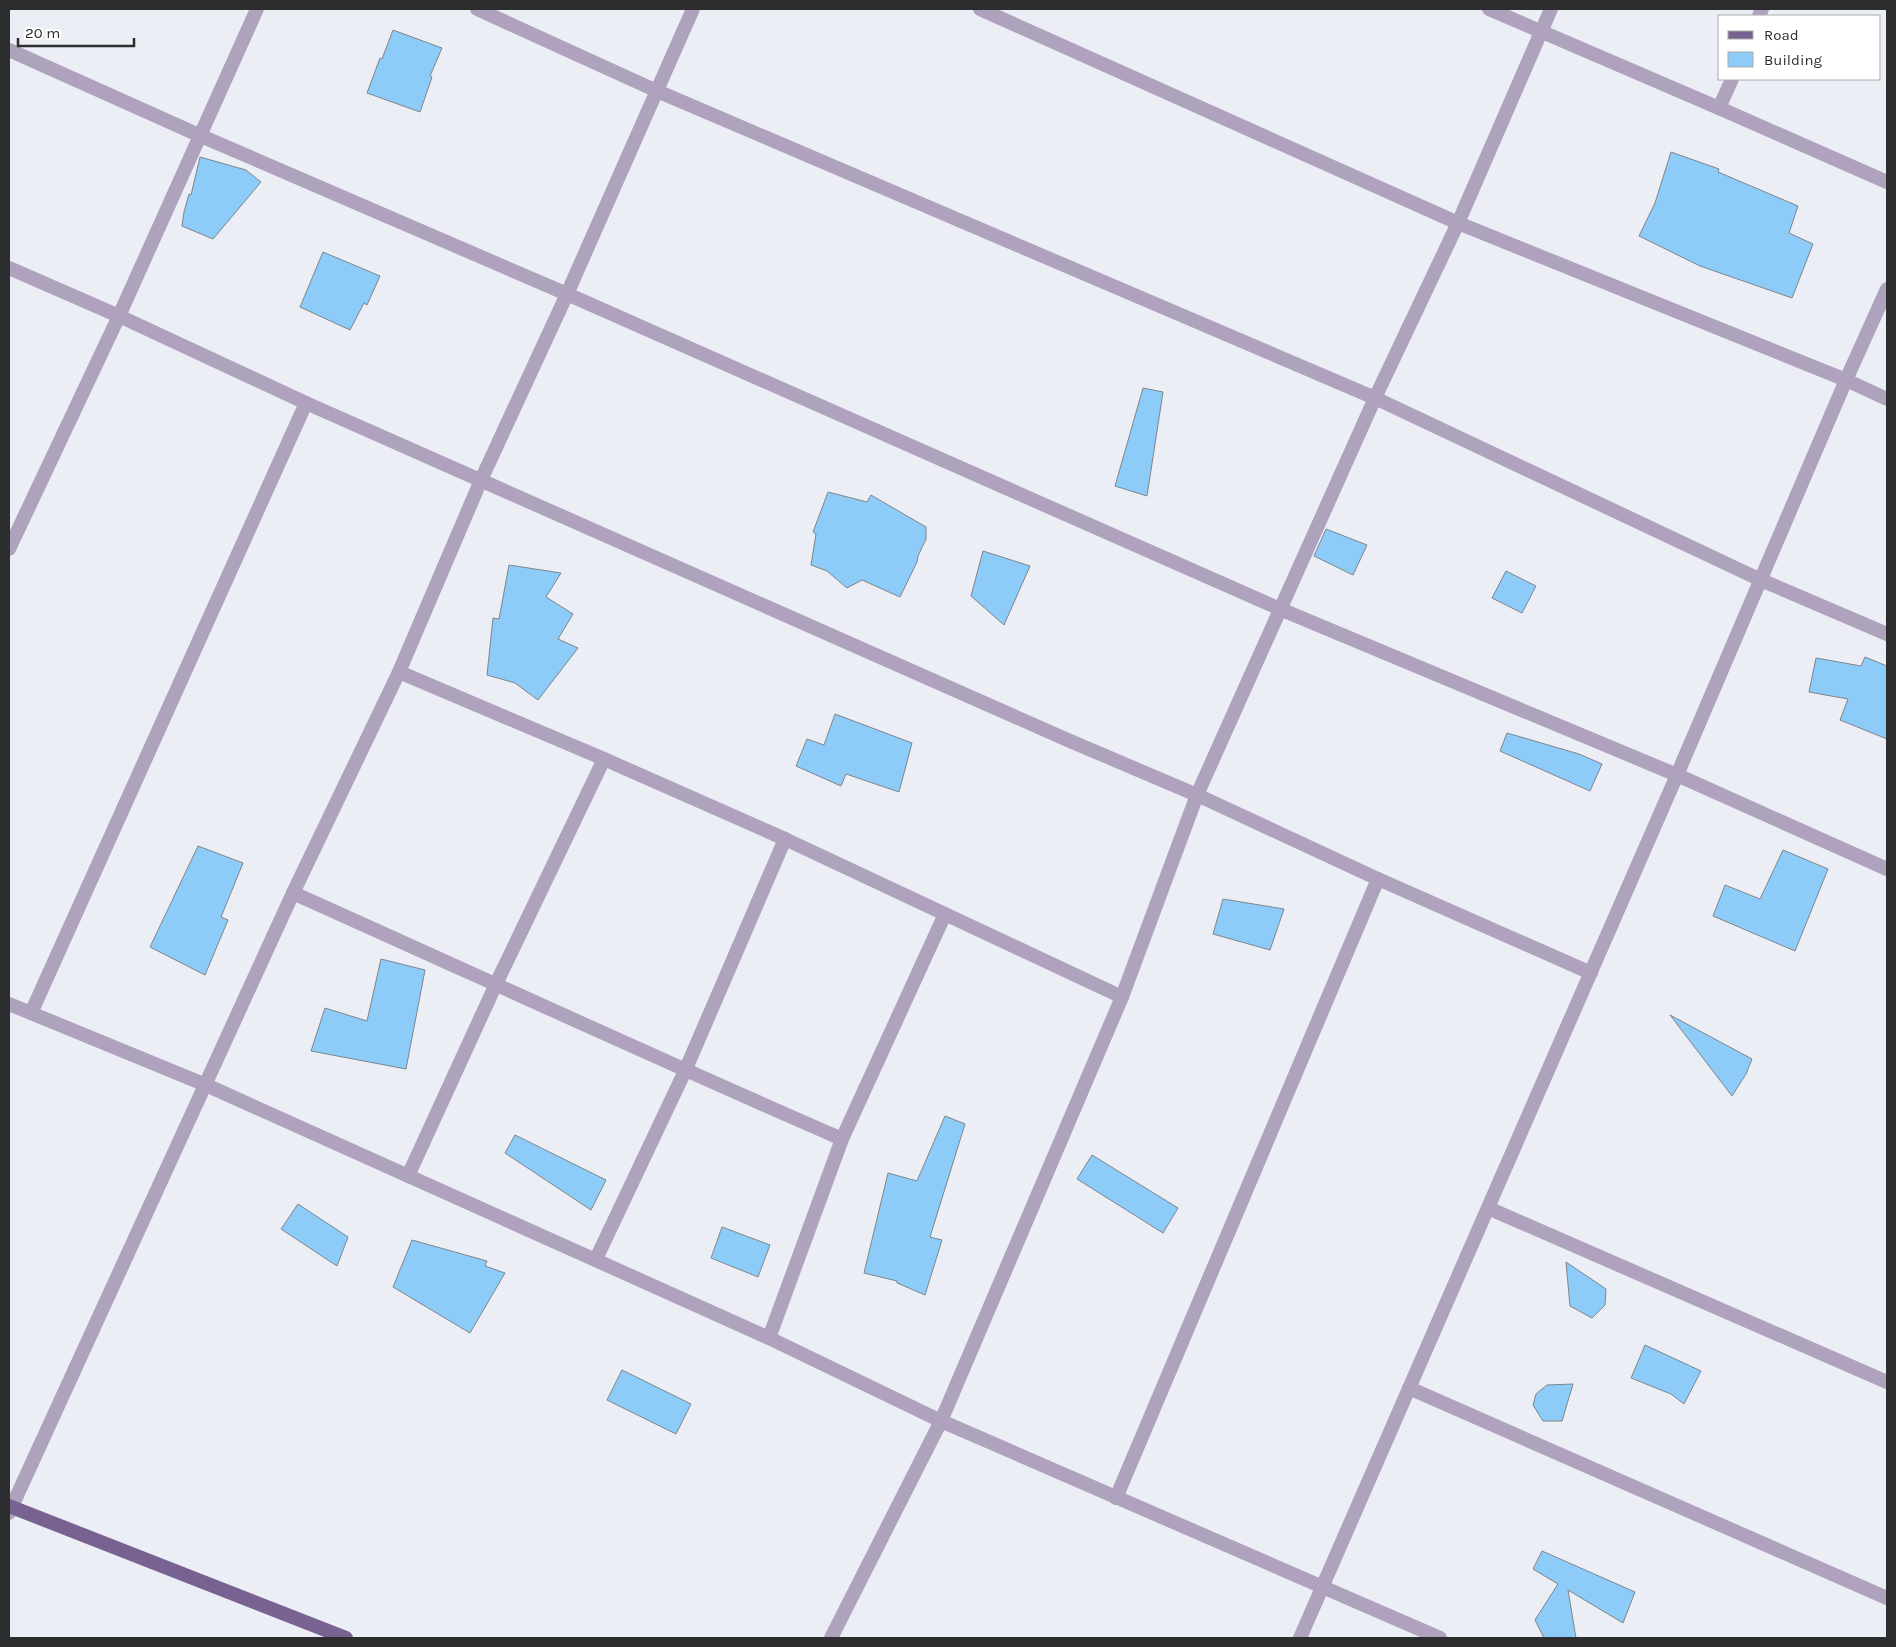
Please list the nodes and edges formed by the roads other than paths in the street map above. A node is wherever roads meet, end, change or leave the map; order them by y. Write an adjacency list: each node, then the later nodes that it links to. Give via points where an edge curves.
1 (257, 9): 12 (street)
2 (477, 9): 10 (street)
3 (694, 9): 10 (street)
4 (980, 9): 14 (street)
5 (1489, 9): 7 (street)
6 (1551, 9): 7 (street)
7 (1541, 32): 11 (street); 14 (street)
8 (9, 50): 12 (street)
9 (1732, 80): 11 (street)
10 (658, 91): 17 (street); 20 (street)
11 (1719, 108): 13 (street)
12 (201, 136): 17 (street); 18 (street)
13 (1887, 182)
14 (1458, 223): 19 (street); 20 (street)
15 (9, 268): 18 (street)
16 (1887, 290): 19 (street)
17 (567, 294): 23 (street); 26 (street)
18 (119, 316): 22 (street); 24 (street)
19 (1846, 380): 21 (street); 25 (street)
20 (1375, 398): 25 (street); 26 (street)
21 (1887, 399)
22 (306, 403): 23 (street); 41 (street)
23 (481, 480): 28 (street); 31 (street)
24 (9, 547)
25 (1761, 580): 27 (street); 30 (street)
26 (1280, 609): 30 (street); 31 (street)
27 (1887, 634)
28 (399, 672): 29 (street); 35 (street)
29 (604, 759): 32 (street); 38 (street)
30 (1677, 775): 33 (street); 37 (street)
31 (1197, 795): 34 (street); 39 (street)
32 (785, 839): 36 (street); 42 (street)
33 (1887, 870)
34 (1378, 879): 37 (street); 52 (street)
35 (293, 893): 38 (street); 43 (street)
36 (946, 914): 39 (street); 44 (street)
37 (1591, 973): 46 (street)
38 (496, 984): 42 (street); 45 (street)
39 (1122, 997): 51 (street)
40 (9, 1004): 41 (street)
41 (31, 1013): 43 (street)
42 (684, 1071): 44 (street); 47 (street)
43 (206, 1085): 45 (street); 53 (street)
44 (842, 1139): 48 (street)
45 (408, 1176): 47 (street)
46 (1488, 1208): 49 (street); 50 (street)
47 (596, 1259): 48 (street)
48 (769, 1338): 51 (street)
49 (1887, 1382)
50 (1409, 1388): 54 (street); 55 (street)
51 (941, 1421): 52 (street); 57 (street)
52 (1116, 1498): 54 (street)
53 (9, 1509): 56 (main road)
54 (1323, 1588): 58 (street); 59 (street)
55 (1887, 1598)
56 (346, 1638)
57 (831, 1638)
58 (1300, 1638)
59 (1440, 1638)

